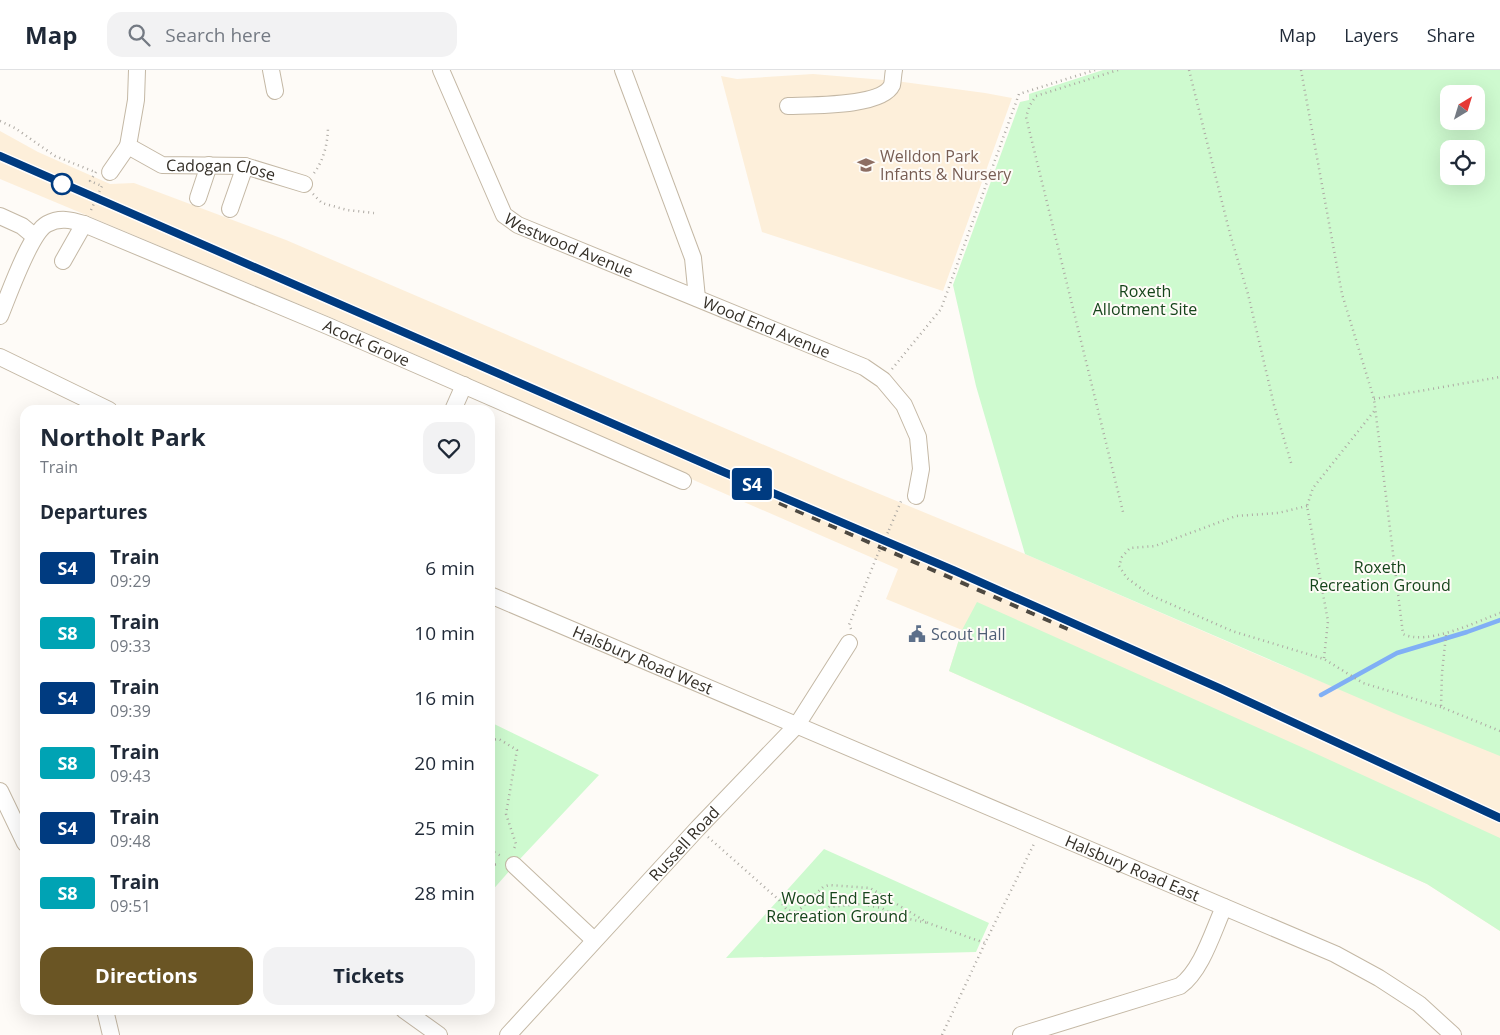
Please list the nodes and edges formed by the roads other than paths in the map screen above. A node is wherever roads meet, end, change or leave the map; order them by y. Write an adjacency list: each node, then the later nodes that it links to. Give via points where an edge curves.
1 (137, 70): 8 (street)
2 (271, 70): 6 (street)
3 (441, 70): 19 (street, Westwood Avenue, via 504,215 518,225)
4 (623, 70): 19 (street, Wood End Avenue, via 693,258)
5 (894, 70): 7 (street, via 892,86 884,94 855,104)
6 (275, 91)
7 (788, 106)
8 (133, 149): 9 (street, Cadogan Close, via 162,165); 11 (street)
9 (209, 166): 10 (street, Cadogan Close); 13 (street)
10 (245, 166): 12 (street, Cadogan Close); 14 (street)
11 (102, 176)
12 (304, 184)
13 (198, 198)
14 (230, 210)
15 (0, 216): 17 (street, via 22,226)
16 (87, 217): 17 (street, Acock Grove, via 66,218 46,224); 18 (street); 22 (street, Acock Grove)
17 (34, 236): 20 (street)
18 (62, 262)
19 (697, 298): 26 (street, Wood End Avenue, via 864,367 884,380 904,405 918,437 920,470)
20 (2, 305)
21 (0, 357): 23 (street)
22 (464, 386): 24 (street); 25 (street, Acock Grove)
23 (99, 405)
24 (455, 405)
25 (683, 481)
26 (916, 496)
27 (495, 597): 29 (street, Halsbury Road West)
28 (851, 639): 29 (street, Russell Road)
29 (796, 725): 33 (street, Halsbury Road East); 34 (street, Russell Road)
30 (0, 791): 31 (street)
31 (20, 833)
32 (513, 859): 34 (street)
33 (1224, 907): 40 (street, via 1201,959 1180,986); 41 (street, Halsbury Road East, via 1335,954 1379,978 1419,1004)
34 (594, 940): 39 (street, Russell Road)
35 (106, 1015): 37 (street)
36 (411, 1015): 38 (street)
37 (111, 1035)
38 (439, 1035)
39 (508, 1035)
40 (1021, 1035)
41 (1453, 1035)

